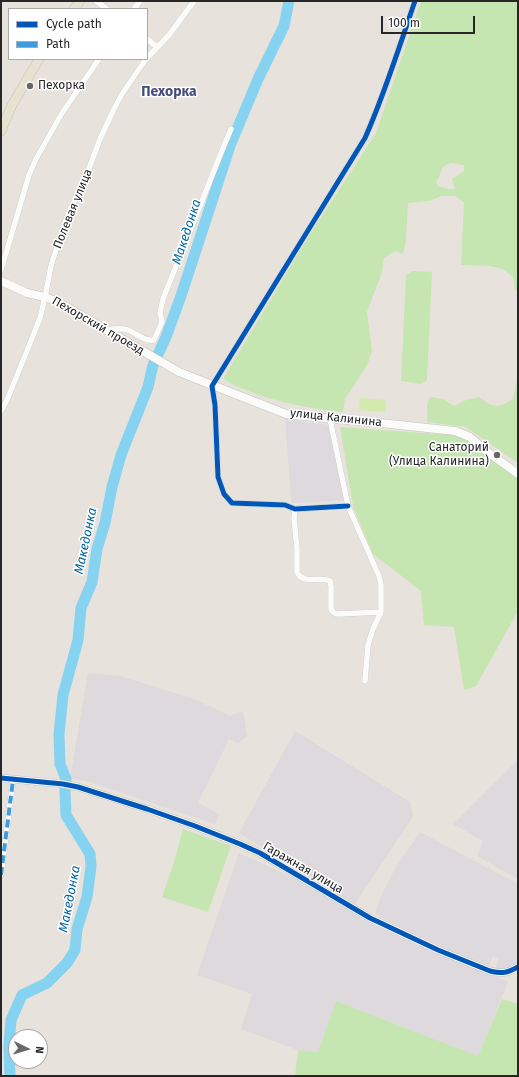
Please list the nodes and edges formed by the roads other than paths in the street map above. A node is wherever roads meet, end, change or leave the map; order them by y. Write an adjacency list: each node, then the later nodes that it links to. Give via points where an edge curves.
1 (96, 1): 4 (street)
2 (194, 1): 6 (street, Полевая улица)
3 (415, 1): 18 (street, via 365,138)
4 (106, 8)
5 (148, 40): 6 (street)
6 (157, 47): 7 (street, Полевая улица)
7 (148, 58)
8 (38, 60): 12 (main road, via 12,105)
9 (98, 60): 13 (street, via 62,113 36,159)
10 (146, 60): 15 (street, Полевая улица, via 122,94 100,139 60,237)
11 (231, 129): 16 (street, via 163,299 160,314 162,322 154,340 135,335 128,330)
12 (1, 131)
13 (1, 270)
14 (1, 281): 15 (main road, Пехорский проезд, via 26,293)
15 (45, 296): 16 (main road, Пехорский проезд); 19 (street, Полевая улица, via 40,318)
16 (105, 330): 17 (main road, Пехорский проезд)
17 (151, 356): 18 (main road, улица Калинина, via 179,372)
18 (212, 386): 20 (main road, улица Калинина, via 286,414); 23 (street, via 218,477 224,494 232,503 285,505)
19 (1, 411)
20 (330, 419): 21 (main road, улица Калинина, via 455,431 470,437); 22 (street)
21 (518, 474)
22 (348, 506): 23 (street); 24 (street, via 379,576)
23 (295, 509): 24 (street, via 298,576 330,581 331,609 335,614)
24 (381, 612): 25 (street, via 368,645)
25 (365, 681)
26 (1, 778): 27 (street, Гаражная улица)
27 (13, 780): 28 (street); 29 (street, Гаражная улица, via 67,785 195,826 260,853 370,918 438,950 497,973)
28 (1, 875)
29 (518, 967)

